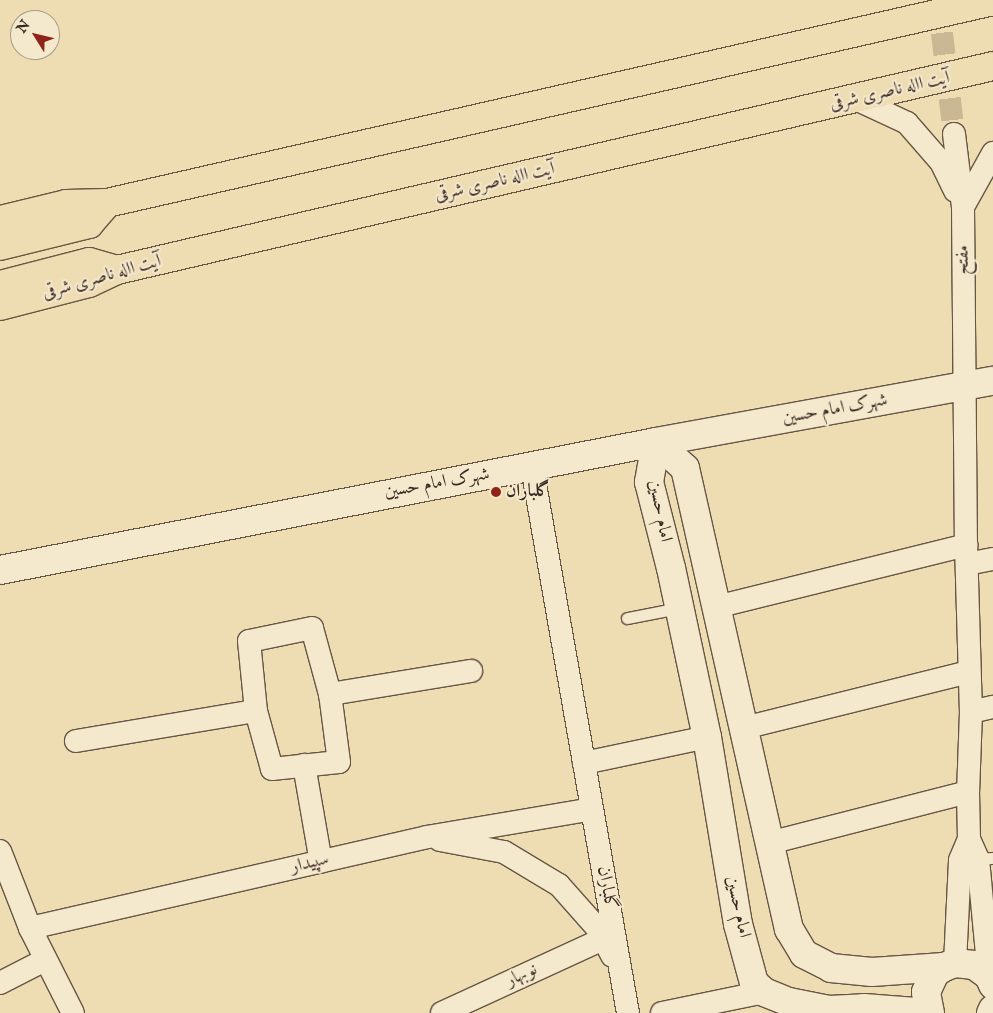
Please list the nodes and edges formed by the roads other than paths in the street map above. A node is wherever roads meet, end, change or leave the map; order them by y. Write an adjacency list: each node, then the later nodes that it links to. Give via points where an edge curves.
1 (993, 1): 6 (highway)
2 (993, 66): 3 (highway, آیت االه ناصری شرقی)
3 (858, 100): 7 (street, via 907,123 941,162); 10 (highway, آیت االه ناصری شرقی)
4 (954, 134): 7 (street, مفتح)
5 (993, 153): 7 (street)
6 (107, 203): 8 (highway, via 66,204); 9 (highway, via 89,224)
7 (963, 207): 14 (street, مفتح)
8 (0, 220)
9 (0, 246)
10 (117, 270): 11 (highway, via 89,262); 12 (highway, آیت االه ناصری شرقی, via 89,283)
11 (0, 285)
12 (0, 306)
13 (993, 381): 14 (street, شهرک امام حسین)
14 (966, 386): 15 (street, شهرک امام حسین); 17 (street, مفتح)
15 (656, 442): 16 (street, شهرک امام حسین); 20 (street, امام حسین, via 685,468); 21 (street, امام حسین, via 649,482)
16 (532, 467): 19 (street, شهرک امام حسین); 32 (street, گلباران)
17 (966, 554): 18 (street); 20 (street); 24 (street, مفتح)
18 (993, 560)
19 (0, 570)
20 (716, 607): 29 (street, امام حسین)
21 (679, 608): 22 (lane); 30 (street, امام حسین)
22 (627, 618)
23 (471, 671): 25 (street)
24 (969, 672): 28 (street, مفتح); 29 (street)
25 (330, 694): 27 (street, via 312,628 249,640); 33 (street, via 339,762)
26 (993, 707): 28 (street)
27 (256, 710): 31 (street); 33 (street, via 272,769)
28 (971, 712): 34 (street, مفتح)
29 (744, 728): 38 (street, امام حسین)
30 (707, 737): 32 (street); 49 (street, امام حسین, via 738,924 754,983)
31 (76, 741)
32 (584, 763): 35 (street, گلباران)
33 (304, 765): 41 (street)
34 (968, 792): 37 (street, مفتح); 38 (street)
35 (592, 809): 36 (street, سپیدار); 46 (street, گلباران)
36 (427, 837): 41 (street, سپیدار); 43 (street, via 504,852 559,885 599,930)
37 (968, 839): 40 (street); 45 (street, via 960,860)
38 (769, 842): 45 (street, امام حسین, via 790,929 804,954 831,968 872,972)
39 (0, 851): 42 (street)
40 (985, 858): 47 (street)
41 (321, 862): 42 (street, سپیدار)
42 (30, 928): 44 (street)
43 (603, 939): 46 (street); 52 (street, نوبهار)
44 (45, 960): 48 (street); 51 (street)
45 (950, 965): 47 (street, امام حسین, via 974,965); 55 (street, via 935,973 926,992)
46 (622, 977): 53 (street, گلباران)
47 (991, 981)
48 (0, 983)
49 (764, 992): 54 (street); 55 (street, via 789,1002 830,1010 864,1008)
50 (993, 1009): 56 (street)
51 (73, 1013)
52 (442, 1013)
53 (628, 1013)
54 (662, 1013)
55 (930, 1013)
56 (991, 1013)

